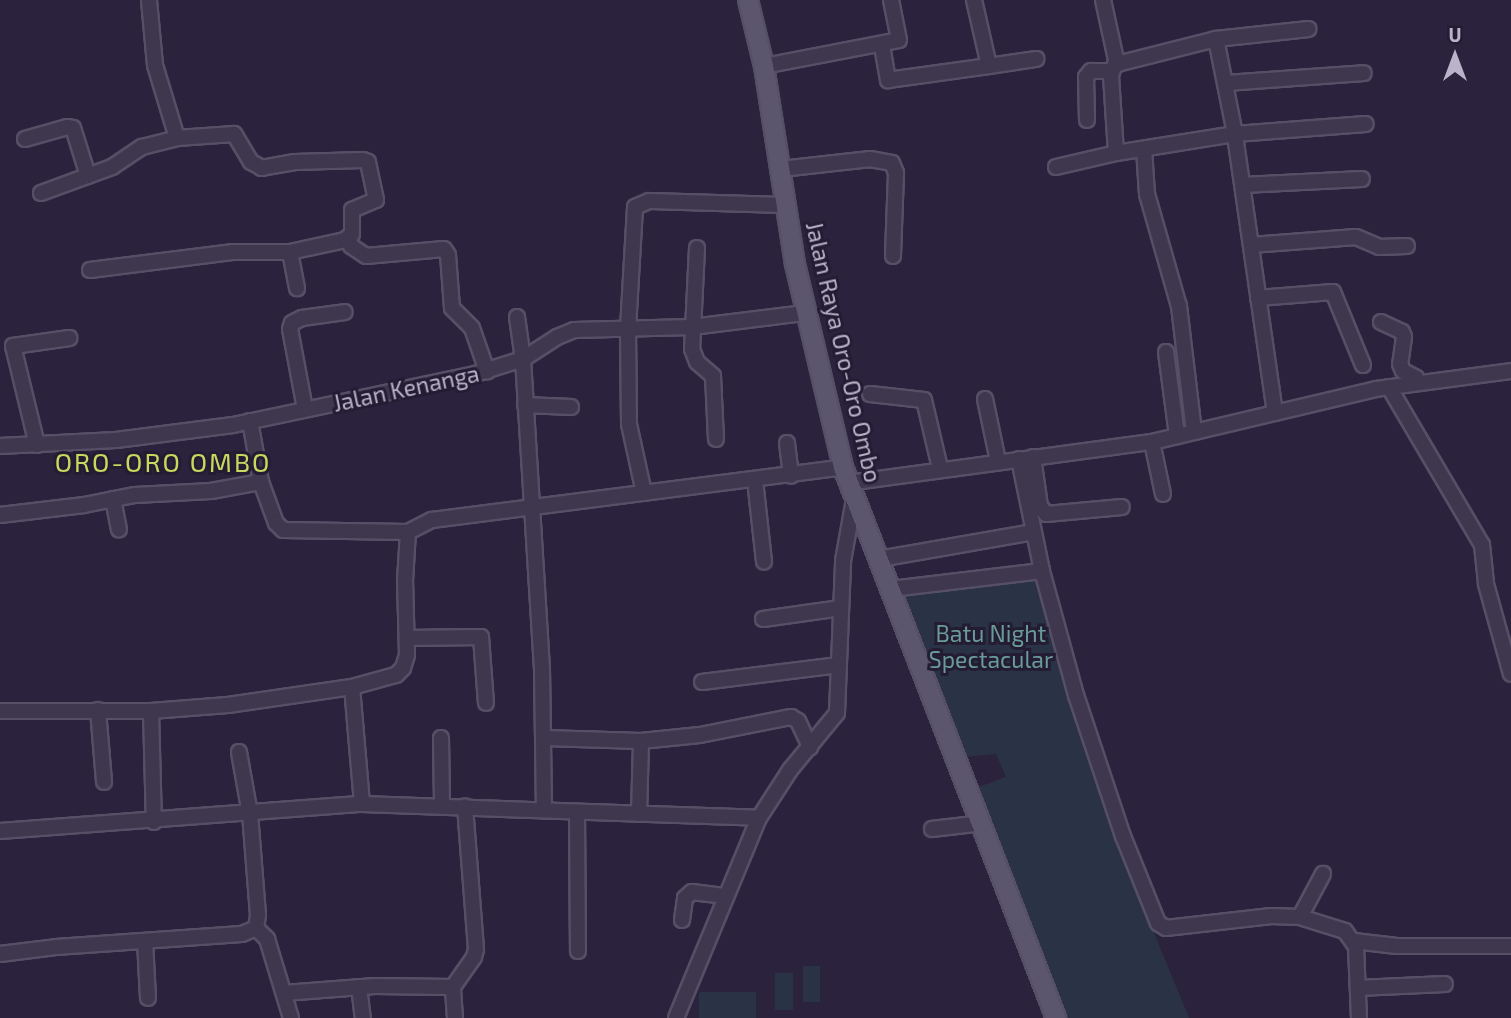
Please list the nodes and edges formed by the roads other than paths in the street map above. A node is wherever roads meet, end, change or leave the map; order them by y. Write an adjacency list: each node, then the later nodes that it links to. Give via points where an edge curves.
1 (149, 0): 18 (street, via 155,65)
2 (748, 0): 10 (main road, Jalan Raya Oro-Oro Ombo)
3 (891, 0): 8 (street, via 900,38)
4 (974, 0): 11 (street)
5 (1103, 0): 12 (street)
6 (1308, 29): 7 (street)
7 (1216, 39): 12 (street); 14 (street)
8 (881, 46): 10 (street); 11 (street, via 888,80)
9 (1036, 59): 11 (street)
10 (764, 66): 23 (main road, Jalan Raya Oro-Oro Ombo)
11 (989, 66)
12 (1114, 67): 15 (street, via 1091,71 1086,77); 21 (street)
13 (1364, 73): 14 (street)
14 (1226, 83): 17 (street)
15 (1087, 120)
16 (1366, 124): 17 (street)
17 (1235, 134): 20 (street); 26 (street)
18 (177, 138): 24 (street, via 142,147); 29 (street, via 234,134 251,162 262,167 355,159 368,162 376,200 352,210)
19 (25, 139): 24 (street, via 73,128)
20 (1144, 149): 21 (street); 60 (street, via 1147,194 1179,306)
21 (1116, 153): 22 (street)
22 (1056, 167)
23 (780, 169): 28 (main road, Jalan Raya Oro-Oro Ombo); 34 (street, via 870,159 892,163 896,173)
24 (88, 176): 27 (street)
25 (1362, 178): 26 (street)
26 (1243, 185): 30 (street)
27 (41, 193)
28 (785, 205): 39 (main road, Jalan Raya Oro-Oro Ombo); 43 (street, via 638,204 633,213)
29 (349, 238): 33 (street); 49 (street, via 351,246 366,256 444,249 452,308 472,328)
30 (1251, 245): 31 (street, via 1356,237 1379,247); 37 (street)
31 (1407, 246)
32 (697, 248): 42 (street)
33 (290, 253): 35 (street, via 232,252); 36 (street)
34 (892, 256)
35 (90, 270)
36 (298, 288)
37 (1258, 298): 48 (street, via 1333,292); 58 (street)
38 (345, 312): 57 (street, via 292,323)
39 (805, 313): 42 (street, Jalan Kenanga); 73 (main road, Jalan Raya Oro-Oro Ombo)
40 (517, 317): 47 (street)
41 (1381, 322): 51 (street, via 1402,332 1400,364)
42 (692, 327): 43 (street, Jalan Kenanga); 62 (street, via 694,357 713,376)
43 (628, 329): 47 (street, Jalan Kenanga, via 574,330); 74 (street, via 630,434)
44 (69, 338): 45 (street)
45 (6, 347): 65 (street)
46 (1166, 352): 61 (street)
47 (523, 359): 49 (street, Jalan Kenanga); 55 (street)
48 (1363, 365)
49 (487, 371): 57 (street, Jalan Kenanga)
50 (1511, 371): 51 (street)
51 (1417, 383): 52 (street)
52 (1389, 387): 58 (street); 93 (street, via 1482,545 1486,584)
53 (870, 394): 69 (street, via 923,400)
54 (985, 399): 68 (street)
55 (526, 405): 56 (street); 78 (street)
56 (571, 407)
57 (305, 409): 59 (street, Jalan Kenanga)
58 (1275, 413): 60 (street)
59 (250, 421): 65 (street, Jalan Kenanga, via 116,440); 72 (street)
60 (1194, 432): 61 (street)
61 (1177, 436): 63 (street)
62 (716, 439)
63 (1152, 442): 67 (street); 75 (street)
64 (787, 443): 70 (street)
65 (37, 445): 66 (street, Jalan Kenanga)
66 (0, 446)
67 (1026, 458): 68 (street); 77 (street, via 1046,514); 82 (street)
68 (998, 461): 69 (street)
69 (940, 468): 73 (street)
70 (791, 476): 71 (street); 73 (street)
71 (755, 480): 74 (street); 86 (street)
72 (261, 482): 76 (street); 81 (street, via 283,530)
73 (848, 483): 83 (main road, Jalan Raya Oro-Oro Ombo); 84 (street)
74 (643, 492): 78 (street)
75 (1163, 494)
76 (113, 499): 79 (street); 80 (street)
77 (1122, 507)
78 (531, 508): 81 (street, via 432,520); 101 (street)
79 (0, 515)
80 (119, 529)
81 (408, 532): 91 (street)
82 (1034, 532): 85 (street); 87 (street)
83 (868, 533): 84 (street); 85 (main road, Jalan Raya Oro-Oro Ombo)
84 (846, 537): 89 (street)
85 (879, 559): 88 (main road, Jalan Raya Oro-Oro Ombo)
86 (764, 562)
87 (1042, 571): 88 (street); 120 (street, via 1076,695 1158,923 1166,928)
88 (891, 589): 115 (main road, Jalan Raya Oro-Oro Ombo)
89 (841, 608): 90 (street); 92 (street)
90 (763, 620)
91 (407, 638): 95 (street, via 406,662 400,672); 96 (street, via 481,637)
92 (839, 665): 94 (street); 103 (street, via 838,713)
93 (1511, 674)
94 (702, 682)
95 (352, 687): 99 (street); 106 (street)
96 (486, 702)
97 (0, 710): 98 (street)
98 (98, 710): 99 (street); 105 (street)
99 (151, 711): 114 (street)
100 (441, 737): 107 (street)
101 (544, 737): 102 (street); 109 (street)
102 (641, 741): 103 (street, via 791,717 798,721); 112 (street)
103 (810, 747): 113 (street)
104 (239, 752): 111 (street)
105 (104, 782)
106 (362, 804): 107 (street); 111 (street)
107 (442, 804): 108 (street)
108 (465, 806): 109 (street); 130 (street, via 476,949)
109 (544, 810): 110 (street)
110 (578, 813): 112 (street); 126 (street)
111 (250, 814): 114 (street); 122 (street)
112 (639, 814): 113 (street)
113 (759, 818): 119 (street)
114 (154, 822): 117 (street)
115 (983, 823): 116 (street); 138 (main road, Jalan Raya Oro-Oro Ombo)
116 (932, 829)
117 (0, 831)
118 (1323, 874): 120 (street)
119 (726, 895): 121 (street, via 692,892 685,898); 137 (street)
120 (1300, 917): 124 (street, via 1345,931)
121 (682, 920)
122 (256, 928): 123 (street, via 242,934); 132 (street, via 267,939)
123 (145, 941): 127 (street); 133 (street)
124 (1354, 941): 125 (street, via 1397,946); 131 (street)
125 (1511, 946)
126 (578, 951)
127 (0, 954)
128 (1446, 984): 131 (street)
129 (359, 987): 130 (street); 132 (street); 135 (street)
130 (453, 987): 136 (street)
131 (1358, 988): 139 (street)
132 (284, 993): 134 (street)
133 (148, 998)
134 (291, 1018)
135 (363, 1018)
136 (455, 1018)
137 (676, 1018)
138 (1056, 1018)
139 (1359, 1018)

